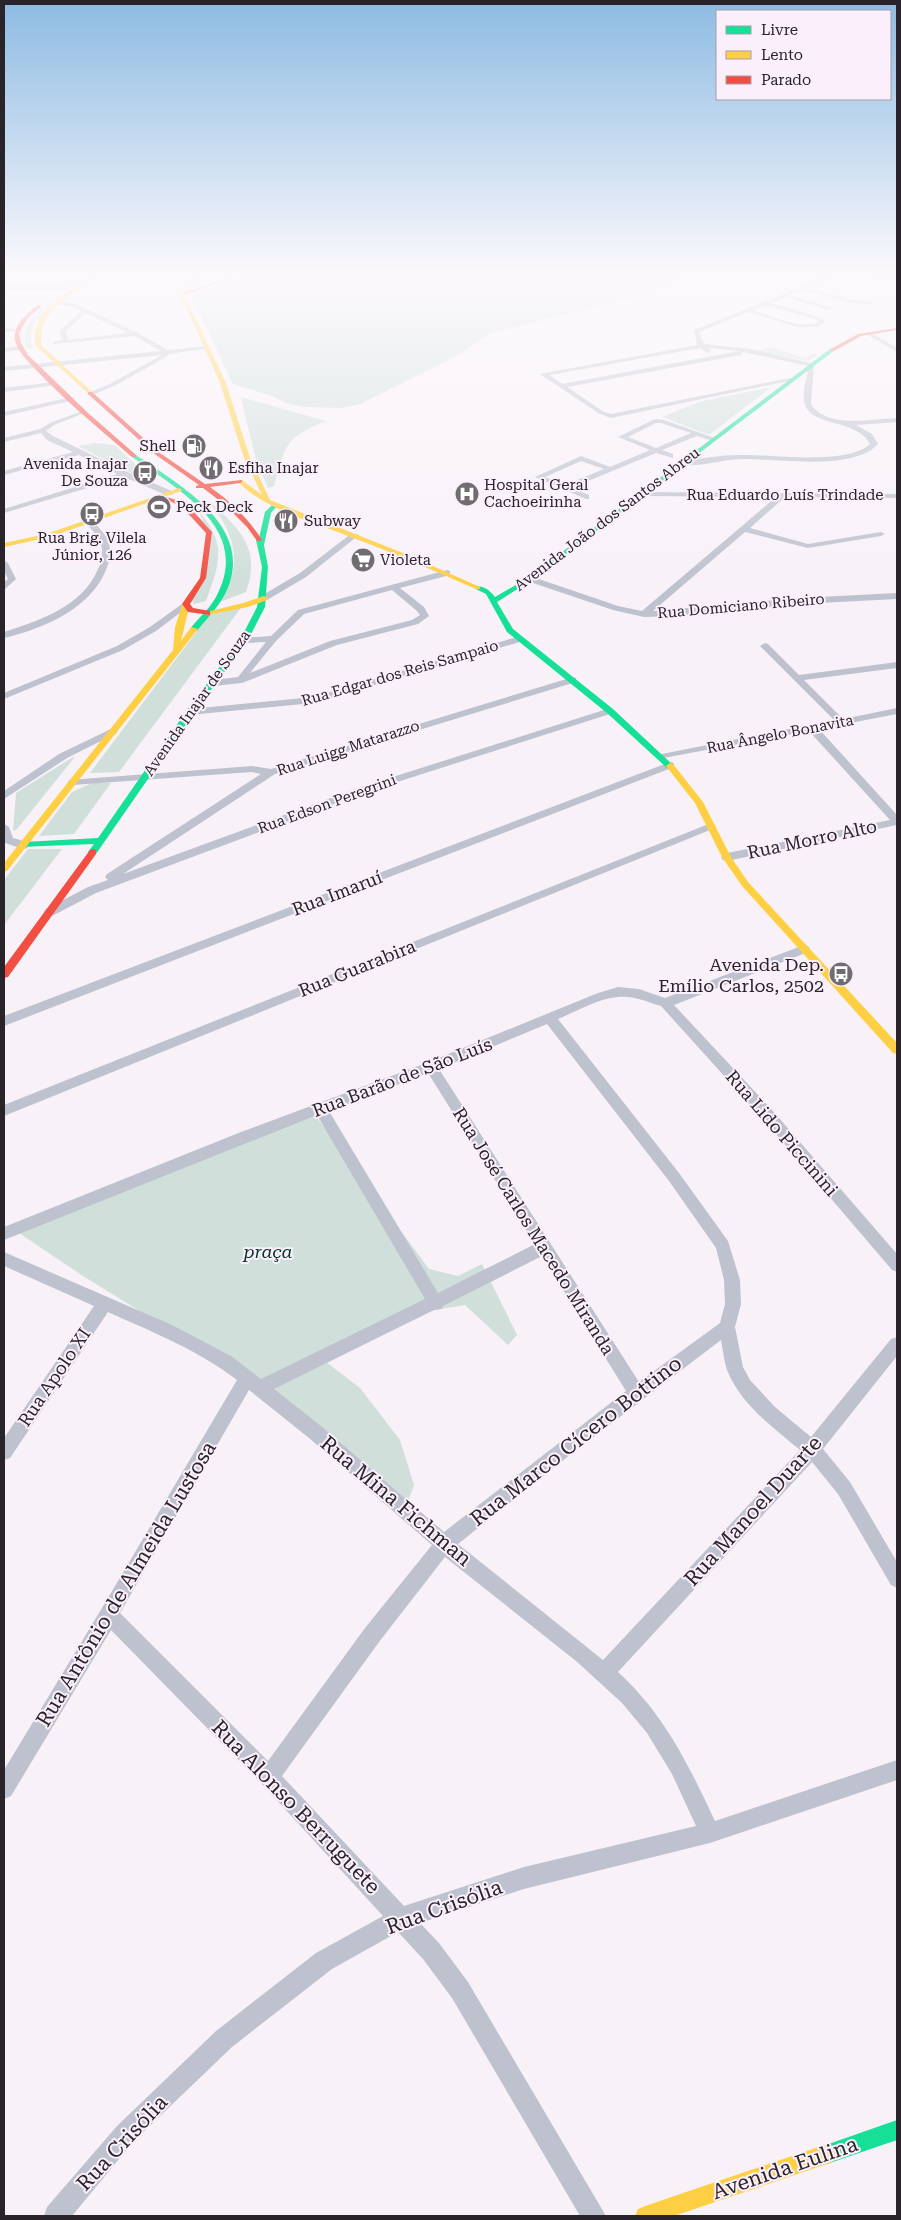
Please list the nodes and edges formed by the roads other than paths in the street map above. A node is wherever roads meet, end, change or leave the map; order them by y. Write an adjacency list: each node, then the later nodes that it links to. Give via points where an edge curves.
1 (49, 379): 11 (main road)
2 (74, 379): 14 (main road, Avenida Inajar de Souza)
3 (123, 379): 14 (street)
4 (221, 379): 27 (main road)
5 (551, 379): 12 (street)
6 (572, 379): 10 (street)
7 (602, 379): 10 (street)
8 (811, 379): 19 (street, via 809,407 820,415)
9 (790, 380): 12 (street, via 615,416 602,413); 22 (main road, Avenida João dos Santos Abreu)
10 (579, 383): 12 (street)
11 (55, 384): 13 (street); 15 (main road)
12 (562, 386)
13 (4, 390)
14 (90, 394): 33 (main road, Avenida Inajar de Souza, via 163,458)
15 (72, 399): 16 (main road); 17 (street)
16 (84, 412): 20 (street); 35 (main road)
17 (4, 414)
18 (897, 420): 19 (street)
19 (847, 424): 28 (street, via 871,437 873,447 844,457 739,457)
20 (42, 431): 23 (street); 25 (street)
21 (698, 433): 22 (street); 24 (street); 24 (street, via 658,421 622,438)
22 (713, 438): 28 (main road, Avenida João dos Santos Abreu)
23 (4, 440)
24 (656, 451): 26 (street); 29 (street)
25 (80, 452): 30 (street); 31 (street)
26 (670, 456)
27 (246, 458): 32 (main road); 42 (main road)
28 (685, 463): 36 (main road, Avenida João dos Santos Abreu)
29 (612, 470): 34 (street); 34 (street, via 581,458 539,477)
30 (4, 473)
31 (124, 474): 35 (street); 43 (street)
32 (240, 482): 33 (main road); 42 (main road, via 249,491)
33 (205, 485): 35 (main road); 49 (main road, Avenida Inajar de Souza, via 241,517)
34 (565, 488): 40 (street)
35 (174, 491): 39 (main road); 41 (main road)
36 (643, 494): 37 (street, Rua Eduardo Luís Trindade); 53 (main road, Avenida João dos Santos Abreu)
37 (782, 496): 38 (street, Rua Eduardo Luís Trindade); 45 (street)
38 (897, 496)
39 (190, 497): 46 (main road, via 210,525); 60 (main road, via 220,526 232,557 230,575 222,593)
40 (586, 497)
41 (152, 499): 44 (main road); 46 (main road, via 170,498 187,504 203,529)
42 (272, 502): 48 (main road); 49 (main road)
43 (4, 511)
44 (88, 521): 50 (main road, via 48,536); 64 (street, via 106,543 107,553 95,586 83,598 51,617)
45 (745, 529): 47 (street, via 808,546); 61 (street)
46 (209, 532): 59 (main road, via 203,578)
47 (881, 534)
48 (355, 535): 52 (main road); 57 (street, via 304,575)
49 (261, 544): 57 (main road, Avenida Inajar de Souza, via 265,567)
50 (4, 545)
51 (4, 563): 54 (street, via 12,579)
52 (448, 573): 55 (street); 58 (main road, via 482,588)
53 (530, 579): 58 (main road, Avenida João dos Santos Abreu); 61 (street, Rua Domiciano Ribeiro)
54 (4, 587)
55 (394, 588): 65 (street, via 300,612); 73 (street, via 421,609 425,616 415,622 324,646)
56 (897, 596): 61 (street, Rua Domiciano Ribeiro)
57 (264, 598): 60 (main road); 67 (main road, Avenida Inajar de Souza)
58 (495, 600): 66 (main road, via 502,618)
59 (186, 604): 60 (main road, via 191,610); 62 (main road); 63 (street)
60 (207, 613): 69 (main road)
61 (644, 614)
62 (180, 626): 63 (street, via 171,624); 69 (main road)
63 (153, 629): 75 (street, via 120,648)
64 (4, 635)
65 (273, 639): 67 (street); 73 (street)
66 (520, 639): 72 (main road); 78 (street, Rua Edgar dos Reis Sampaio, via 314,700)
67 (244, 640): 74 (main road, Avenida Inajar de Souza)
68 (765, 646): 71 (street)
69 (177, 650): 81 (main road)
70 (897, 665): 71 (street)
71 (796, 678): 79 (street)
72 (573, 680): 76 (main road); 83 (street, Rua Luigg Matarazzo)
73 (239, 681): 74 (street)
74 (213, 683): 78 (main road, Avenida Inajar de Souza)
75 (4, 696)
76 (610, 711): 82 (main road); 94 (street, Rua Edson Peregrini, via 362,790)
77 (897, 711): 79 (street, Rua Ângelo Bonavita)
78 (190, 712): 84 (main road, Avenida Inajar de Souza)
79 (841, 722): 80 (street, Rua Ângelo Bonavita)
80 (812, 728): 82 (street, Rua Ângelo Bonavita); 87 (street)
81 (113, 731): 85 (main road); 86 (street, via 71,752)
82 (666, 761): 88 (main road, via 688,787); 100 (street, Rua Imaruí)
83 (271, 772): 84 (street, via 252,769); 94 (street, Rua Luigg Matarazzo)
84 (144, 778): 85 (street); 90 (main road, Avenida Inajar de Souza)
85 (73, 782): 91 (main road)
86 (4, 796)
87 (897, 821): 92 (street, Rua Morro Alto)
88 (711, 826): 92 (main road); 104 (street, Rua Guarabira)
89 (4, 827): 91 (street, via 6,839)
90 (101, 841): 91 (main road); 95 (main road, Avenida Inajar de Souza)
91 (23, 845): 93 (main road)
92 (727, 857): 96 (main road, via 745,884)
93 (4, 869)
94 (92, 890): 95 (street, Rua Edson Peregrini)
95 (50, 912): 97 (main road, Avenida Inajar de Souza)
96 (804, 949): 98 (street); 101 (main road)
97 (4, 974)
98 (665, 1003): 99 (street, Rua Barão de São Luís, via 639,994 618,992); 108 (street, Rua Lido Piccinini, via 768,1115)
99 (550, 1018): 102 (street, Rua Barão de São Luís); 111 (street, via 674,1177 722,1246 732,1280 733,1304)
100 (4, 1021)
101 (897, 1050)
102 (431, 1067): 103 (street, Rua Barão de São Luís); 106 (street, Rua José Carlos Macedo Miranda)
103 (321, 1109): 105 (street, Rua Barão de São Luís); 110 (street)
104 (4, 1111)
105 (4, 1234)
106 (544, 1247): 110 (street); 114 (street, Rua José Carlos Macedo Miranda)
107 (4, 1259): 109 (street, Rua Mina Fichman)
108 (897, 1265)
109 (105, 1303): 113 (street, Rua Mina Fichman, via 183,1338 225,1361); 116 (street, Rua Apolo XI)
110 (436, 1304): 113 (street)
111 (727, 1327): 114 (street, Rua Marco Cícero Bottino); 115 (street, via 736,1369 744,1385 769,1413)
112 (897, 1344): 115 (street, Rua Manoel Duarte)
113 (253, 1383): 117 (street, Rua Mina Fichman); 119 (street, Rua Antônio de Almeida Lustosa)
114 (637, 1394): 117 (street, Rua Marco Cícero Bottino)
115 (812, 1449): 118 (street, via 844,1488); 120 (street, Rua Manoel Duarte)
116 (4, 1452)
117 (444, 1544): 120 (street, Rua Mina Fichman); 122 (street, Rua Marco Cícero Bottino, via 372,1635)
118 (897, 1579)
119 (109, 1616): 122 (street, Rua Alonso Berruguete); 123 (street, Rua Antônio de Almeida Lustosa)
120 (604, 1673): 124 (street, Rua Mina Fichman, via 654,1726 680,1767)
121 (897, 1770): 124 (street, Rua Crisólia)
122 (269, 1777): 125 (street, Rua Alonso Berruguete)
123 (4, 1789)
124 (710, 1833): 125 (street, Rua Crisólia, via 524,1878)
125 (401, 1918): 127 (street, Rua Crisólia, via 324,1960 224,2040 125,2134); 128 (street, Rua Alonso Berruguete, via 460,1990)
126 (897, 2130): 129 (main road, Avenida Eulina)
127 (56, 2216)
128 (594, 2216)
129 (645, 2216)

